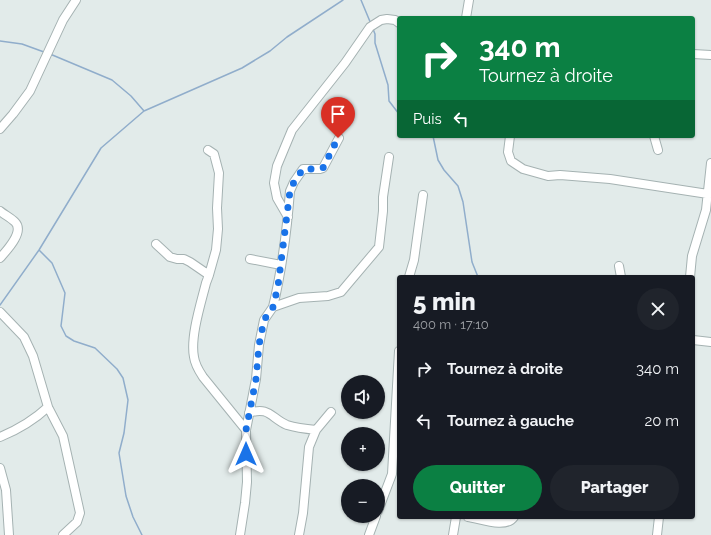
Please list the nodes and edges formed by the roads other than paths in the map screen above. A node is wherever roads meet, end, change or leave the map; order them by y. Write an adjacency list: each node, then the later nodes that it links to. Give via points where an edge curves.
1 (76, 0): 7 (street, via 63,20 30,91)
2 (469, 0): 3 (street)
3 (466, 16)
4 (397, 22): 19 (street, via 381,20 370,27 292,130 277,166 274,182 277,198)
5 (695, 54): 6 (street)
6 (711, 55)
7 (0, 129)
8 (338, 138): 19 (street, via 323,168 303,169 294,182 290,191)
9 (510, 138): 15 (street, via 508,152 511,161 522,169 548,176 610,179)
10 (655, 138): 12 (street)
11 (208, 150): 25 (street, via 214,154 219,173 217,243)
12 (658, 150)
13 (389, 157): 29 (street, via 379,247 341,292 328,296 299,298)
14 (711, 162): 15 (street)
15 (708, 194): 17 (street)
16 (423, 195): 26 (street)
17 (708, 209): 28 (street, via 692,256)
18 (0, 211): 21 (street, via 18,227 13,243)
19 (288, 217): 23 (street)
20 (156, 244): 25 (street, via 170,257 190,262)
21 (0, 258)
22 (250, 258): 23 (street)
23 (281, 265): 29 (street)
24 (619, 266): 27 (street)
25 (209, 275): 37 (street, via 194,334 194,357 197,369)
26 (410, 275)
27 (621, 275)
28 (690, 275)
29 (273, 307): 36 (street, via 267,315 261,335)
30 (0, 312): 34 (street, via 24,337 33,356)
31 (695, 340): 32 (street)
32 (711, 342)
33 (397, 386): 41 (street, via 392,474)
34 (48, 407): 39 (street); 48 (street, via 63,436 80,513 77,522)
35 (331, 412): 38 (street)
36 (250, 413): 37 (street); 38 (street, via 262,410 286,424)
37 (246, 430): 49 (street, via 247,482)
38 (316, 430): 50 (street, via 309,448)
39 (0, 437)
40 (0, 468): 47 (street, via 6,490)
41 (385, 492)
42 (456, 519): 52 (street)
43 (480, 519): 44 (street, via 504,523)
44 (512, 519)
45 (659, 519): 53 (street)
46 (372, 523): 51 (street)
47 (9, 535)
48 (63, 535)
49 (240, 535)
50 (299, 535)
51 (369, 535)
52 (453, 535)
53 (657, 535)

